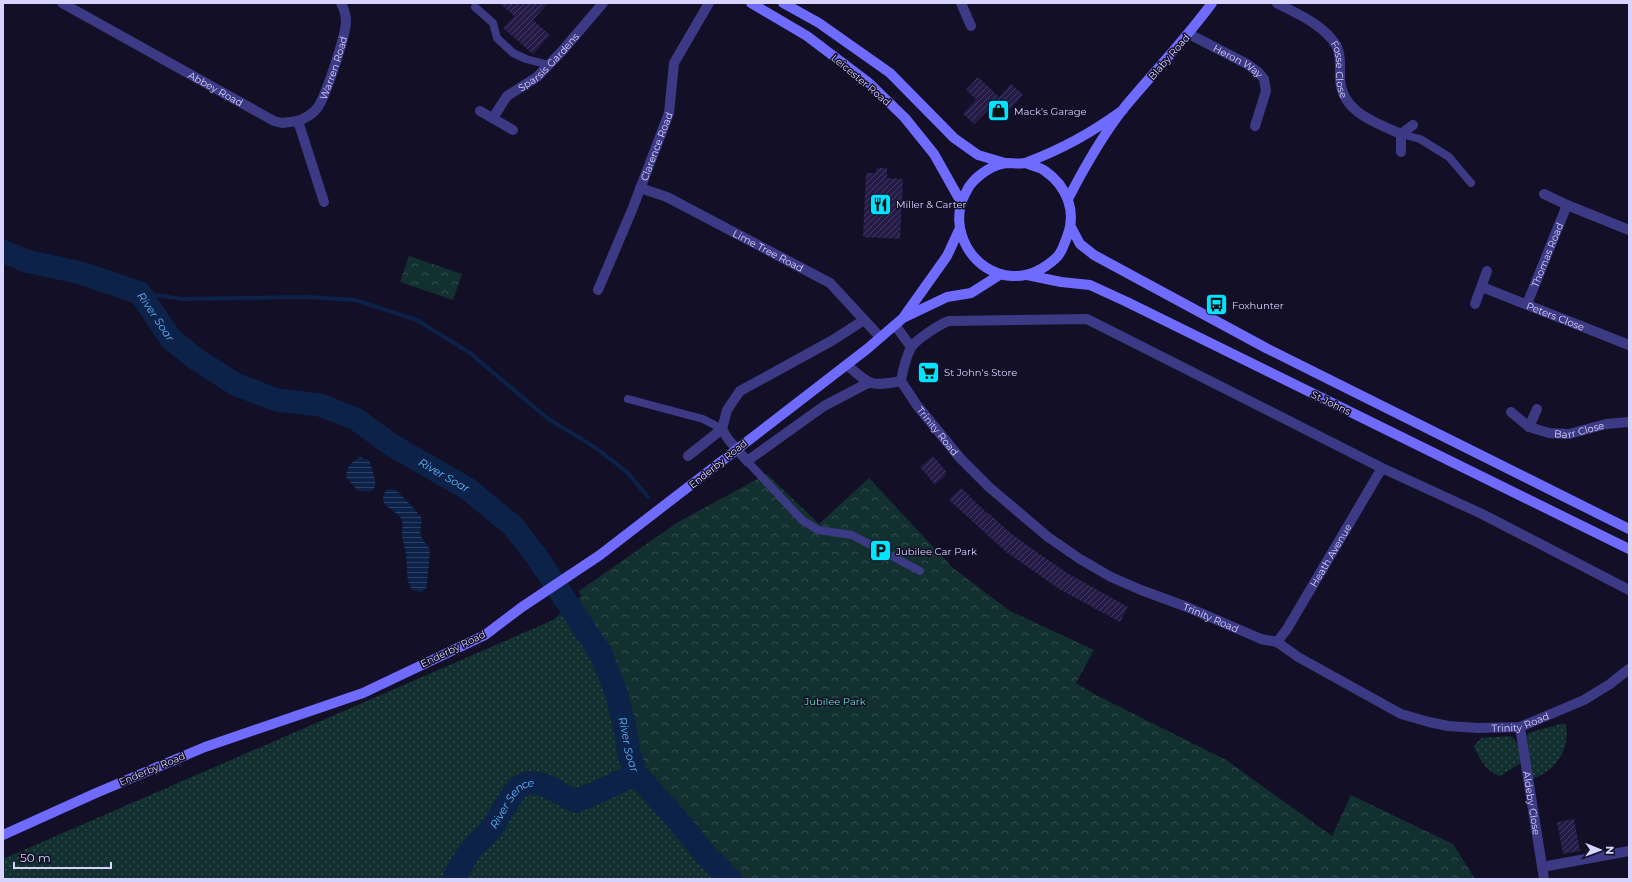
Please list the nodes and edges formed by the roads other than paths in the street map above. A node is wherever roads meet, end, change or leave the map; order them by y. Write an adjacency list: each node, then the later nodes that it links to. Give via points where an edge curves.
1 (62, 3): 17 (street, Abbey Road, via 274,121)
2 (341, 3): 17 (street, Warren Road, via 346,20 345,32 323,97 312,113)
3 (603, 3): 13 (street, Sparsis Gardens)
4 (709, 3): 26 (street, Clarence Road, via 674,63 669,113)
5 (751, 3): 30 (main road, Leicester Road, via 807,36 869,84 905,118 934,154)
6 (783, 3): 23 (main road, Leicester Road, via 819,23 890,73 954,138 978,155)
7 (961, 3): 11 (street)
8 (1212, 3): 12 (main road, Blaby Road)
9 (1277, 3): 21 (street, Fosse Close, via 1323,28 1337,46 1340,88 1348,102 1362,116)
10 (475, 7): 13 (lane, via 494,23 497,38 513,53)
11 (971, 26)
12 (1189, 34): 14 (main road, Blaby Road); 19 (street, Heron Way, via 1247,64 1264,79 1266,90)
13 (549, 65): 16 (street, Sparsis Gardens, via 537,77 507,96)
14 (1123, 110): 24 (main road, Blaby Road, via 1074,142); 28 (main road, Blaby Road, via 1082,172)
15 (480, 111): 16 (street)
16 (493, 118): 20 (street)
17 (298, 121): 29 (street)
18 (1413, 125): 21 (street)
19 (1255, 126)
20 (513, 130)
21 (1401, 134): 22 (street); 25 (lane, via 1420,139 1449,157)
22 (1400, 152)
23 (1004, 163): 24 (main road); 30 (main road, via 985,171 970,184)
24 (1025, 163): 28 (main road, via 1044,170 1060,184)
25 (1471, 183)
26 (640, 188): 39 (street, Clarence Road); 42 (street, Lime Tree Road, via 667,197 830,283)
27 (1544, 194): 31 (street)
28 (1068, 199): 32 (main road)
29 (324, 202)
30 (961, 202): 33 (main road, via 958,215)
31 (1567, 205): 34 (street); 41 (street, Thomas Road)
32 (1071, 227): 37 (main road, via 1059,255 1045,267); 60 (main road, St Johns, via 1080,244 1094,255 1266,348)
33 (959, 230): 36 (main road, via 972,255 982,265); 43 (main road, Enderby Road, via 947,256)
34 (1629, 230)
35 (1487, 271): 38 (street)
36 (1001, 274): 37 (main road); 43 (main road, Enderby Road, via 971,293 947,298)
37 (1027, 275): 61 (main road, St Johns, via 1090,285 1121,299)
38 (1482, 287): 40 (street); 41 (street, Peters Close)
39 (598, 290)
40 (1475, 304)
41 (1528, 304): 45 (street, Peters Close)
42 (864, 320): 44 (street, Lime Tree Road); 55 (street, via 740,391 727,410)
43 (899, 321): 44 (main road, Enderby Road); 46 (street)
44 (880, 337): 47 (main road, Enderby Road)
45 (1629, 345)
46 (911, 347): 48 (street); 59 (street, via 940,324 949,321 1087,319)
47 (846, 365): 49 (street); 56 (main road, Enderby Road)
48 (901, 381): 49 (street, via 882,385); 64 (street, Trinity Road, via 916,404 960,458 1020,514 1067,550 1111,577 1261,639)
49 (868, 383): 58 (street, via 824,406)
50 (628, 398): 55 (lane, via 703,419)
51 (1537, 409): 54 (street)
52 (1511, 412): 54 (street, Barr Close)
53 (1629, 422): 54 (street, Barr Close, via 1606,424 1569,434 1550,434)
54 (1529, 427)
55 (722, 429): 56 (street); 57 (street)
56 (737, 448): 58 (street); 67 (main road, Enderby Road, via 600,555 485,635 363,693 205,747)
57 (688, 456)
58 (747, 461): 62 (lane, via 802,520 818,530 852,535)
59 (1382, 468): 63 (street, via 1482,514); 64 (street, Heath Avenue)
60 (1629, 529)
61 (1629, 549)
62 (920, 571)
63 (1629, 590)
64 (1277, 642): 66 (street, Trinity Road, via 1298,657 1401,714 1448,726)
65 (1629, 669): 66 (street, Trinity Road, via 1584,700)
66 (1520, 727): 69 (street, Aldeby Close)
67 (3, 835)
68 (1629, 851): 69 (street)
69 (1542, 867): 70 (street, Aldeby Close)
70 (1544, 879)

